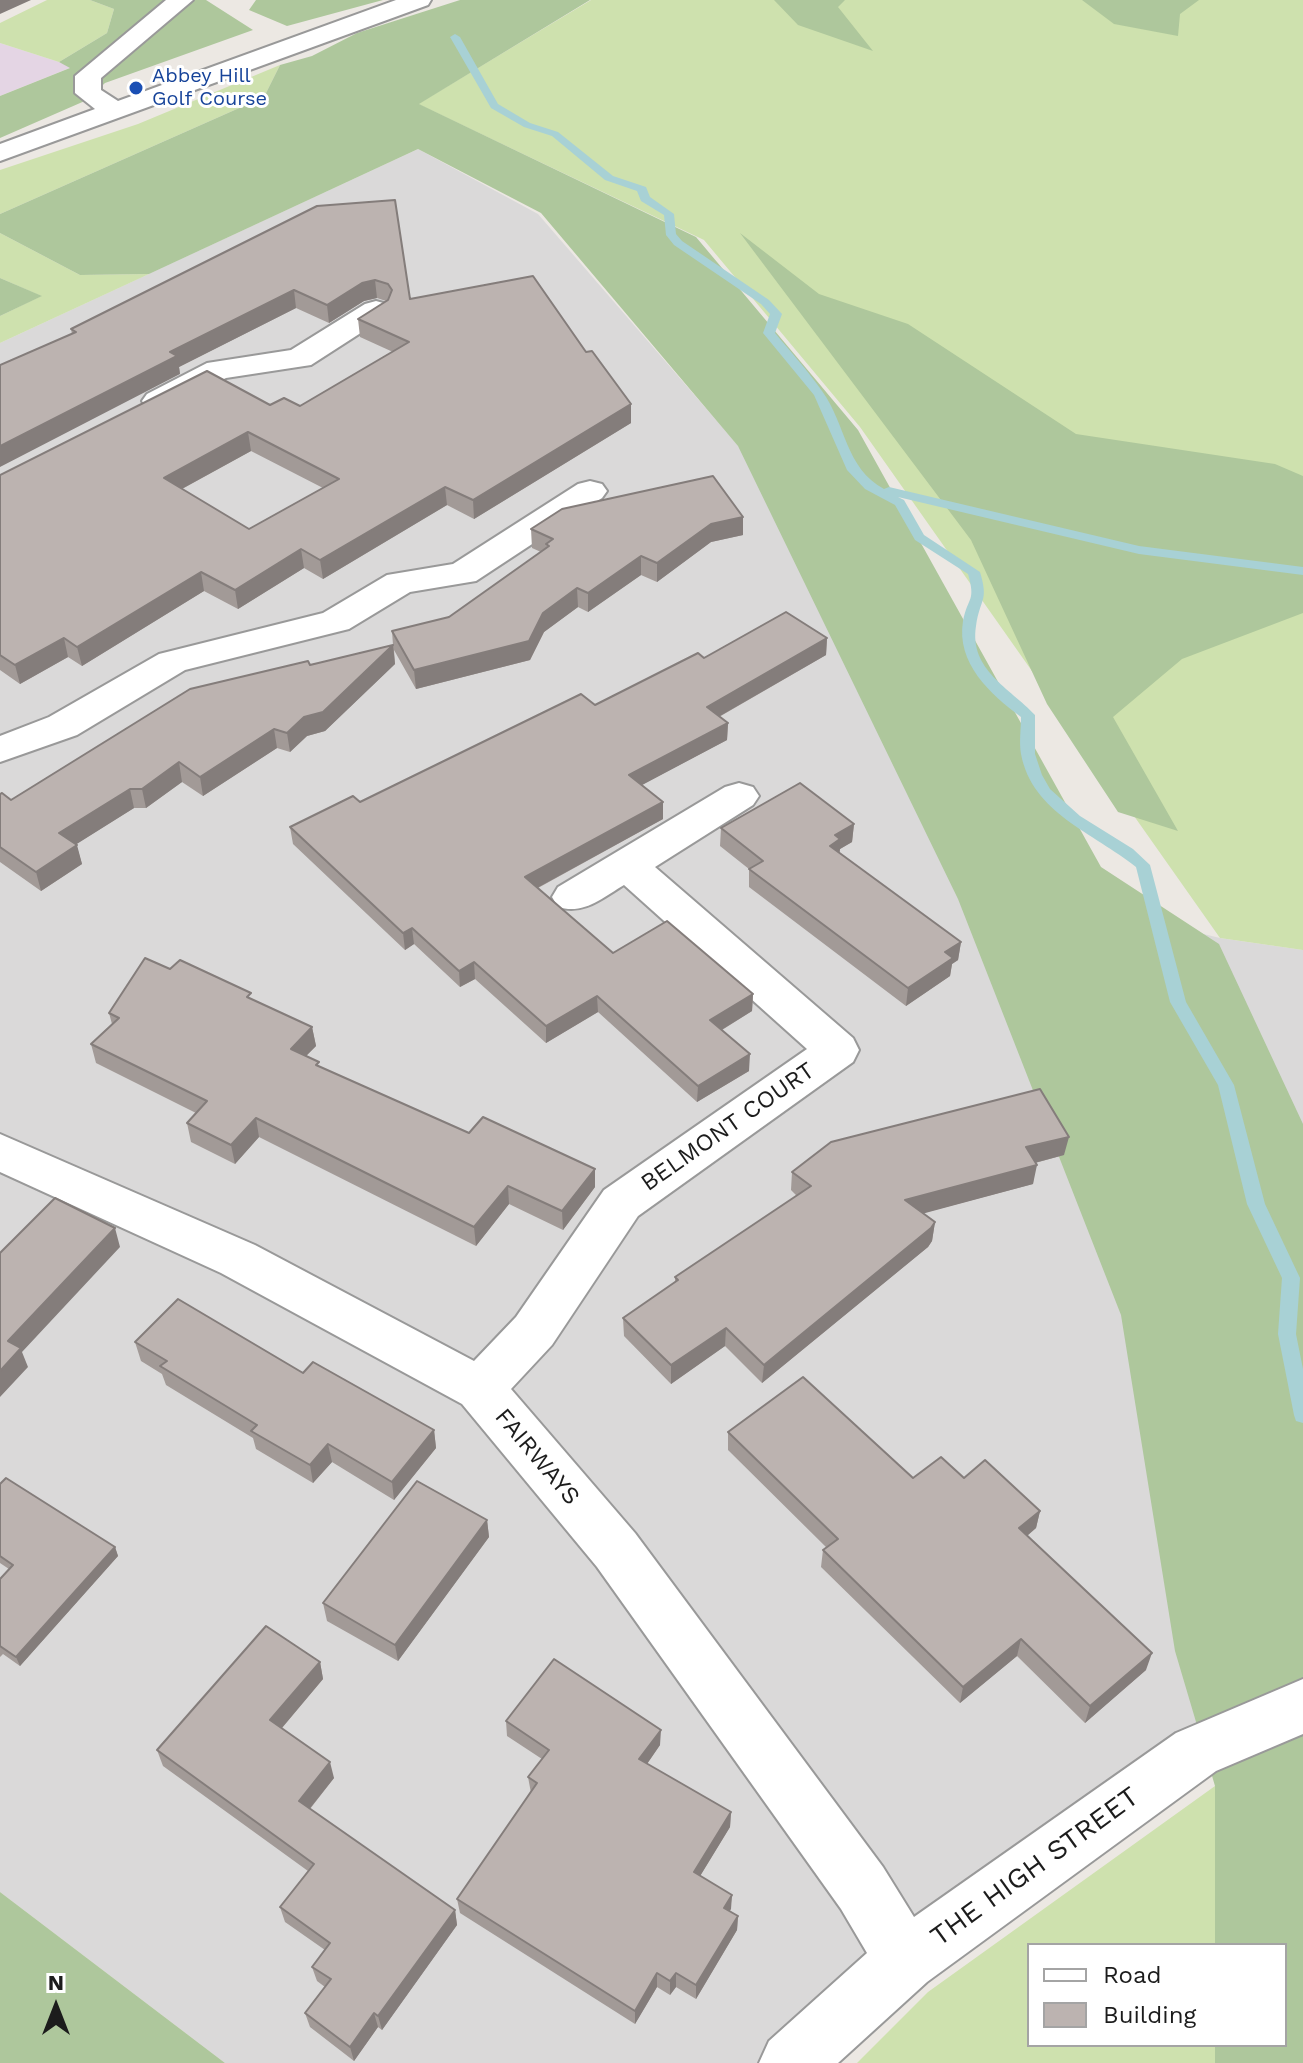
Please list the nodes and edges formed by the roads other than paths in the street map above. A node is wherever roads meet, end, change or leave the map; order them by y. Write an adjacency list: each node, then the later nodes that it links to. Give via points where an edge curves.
1 (181, 0): 3 (street, via 88,76 88,93)
2 (419, 0): 3 (street)
3 (116, 111): 4 (street)
4 (0, 153)
5 (376, 310): 6 (street, via 300,358 218,370)
6 (136, 412)
7 (590, 491): 8 (street, via 463,573 400,583 336,621 172,662 63,726)
8 (0, 750)
9 (739, 796): 10 (street)
10 (627, 865): 11 (street); 13 (street, BELMONT COURT, via 837,1050 621,1203 534,1331)
11 (573, 897)
12 (2, 1156): 13 (street, FAIRWAYS, via 238,1259)
13 (480, 1389): 15 (street, FAIRWAYS, via 616,1550 862,1888)
14 (1303, 1706): 15 (street, THE HIGH STREET, via 1196,1752)
15 (905, 1960): 16 (street, THE HIGH STREET)
16 (791, 2063)

